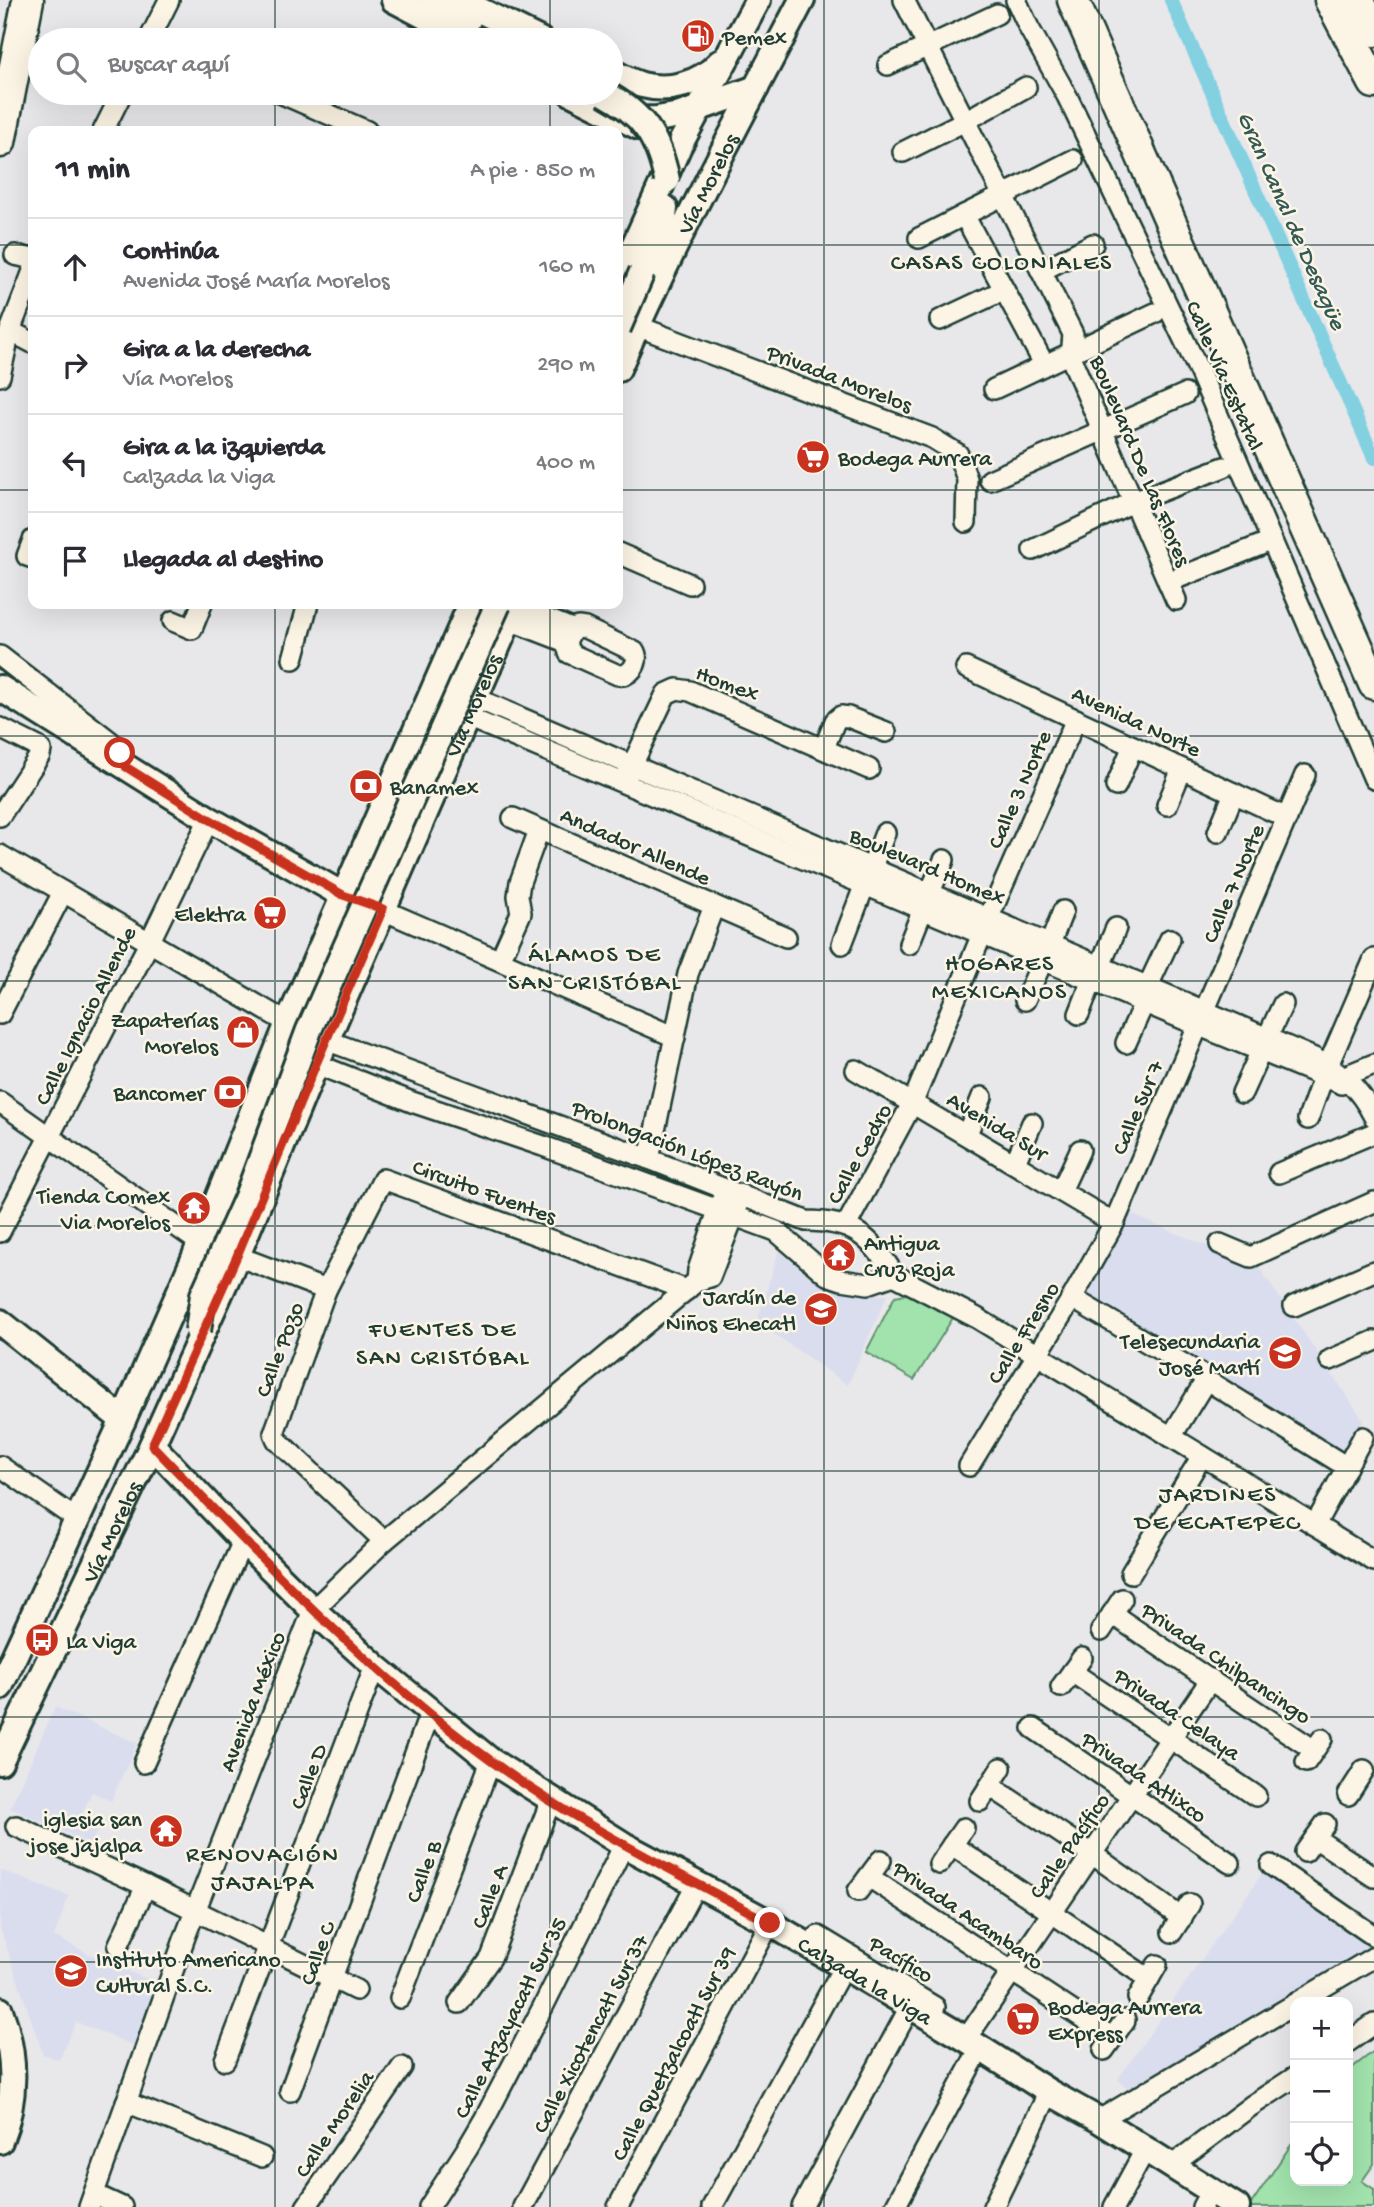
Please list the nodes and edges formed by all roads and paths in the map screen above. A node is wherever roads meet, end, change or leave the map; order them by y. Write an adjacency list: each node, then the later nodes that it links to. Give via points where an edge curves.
1 (28, 0): 36 (highway)
2 (169, 0): 15 (street)
3 (430, 0): 17 (main road)
4 (459, 0): 18 (main road)
5 (802, 0): 26 (main road, Vía Morelos)
6 (904, 0): 20 (street, Boulevard De Las Flores)
7 (1016, 0): 93 (street, Calle Vía Estatal, via 1200,373)
8 (1073, 0): 80 (highway)
9 (1092, 0): 76 (highway)
10 (1330, 0): 24 (highway)
11 (1358, 0): 19 (highway)
12 (392, 1): 16 (main road)
13 (754, 1): 21 (main road, Vía Morelos)
14 (997, 14): 20 (street)
15 (158, 28)
16 (446, 28)
17 (483, 28)
18 (516, 28)
19 (1374, 31)
20 (928, 47): 22 (street); 33 (street, Boulevard De Las Flores)
21 (728, 52): 23 (main road, via 710,73 692,83 642,85); 31 (main road, Vía Morelos)
22 (888, 65)
23 (623, 77)
24 (1374, 83)
25 (1026, 87): 33 (street)
26 (756, 88): 31 (main road); 51 (main road, Vía Morelos)
27 (623, 104): 51 (main road, bridge, via 648,127 662,154 667,180 663,224)
28 (116, 105): 34 (street)
29 (307, 105): 35 (street)
30 (595, 105): 32 (main road)
31 (700, 108): 32 (main road, via 657,119); 37 (main road, Vía Morelos)
32 (625, 120): 37 (main road)
33 (965, 121): 38 (street); 40 (street, Boulevard De Las Flores)
34 (106, 126)
35 (356, 126)
36 (0, 142)
37 (679, 146): 43 (main road, Vía Morelos)
38 (903, 152)
39 (1073, 160): 40 (street)
40 (1003, 196): 41 (street); 46 (street, Boulevard De Las Flores)
41 (964, 215): 42 (street); 48 (street)
42 (919, 238)
43 (627, 240): 45 (main road, Vía Morelos)
44 (1093, 244): 46 (street)
45 (623, 258)
46 (1041, 271): 54 (street, Boulevard De Las Flores, via 1073,334)
47 (28, 284): 52 (street)
48 (1004, 290): 50 (street); 55 (street)
49 (1155, 313): 54 (street)
50 (940, 320)
51 (624, 324): 63 (street, Privada Morelos, via 932,438 958,454 967,479)
52 (10, 331): 53 (street); 56 (street)
53 (28, 340)
54 (1072, 351): 55 (street); 59 (street, Boulevard De Las Flores)
55 (1044, 364): 57 (street)
56 (0, 376)
57 (994, 388)
58 (1185, 394): 59 (street)
59 (1102, 430): 61 (street); 62 (street, Boulevard De Las Flores)
60 (1224, 467): 62 (street)
61 (990, 480)
62 (1133, 502): 64 (street, Boulevard De Las Flores, via 1172,591); 65 (street)
63 (967, 523)
64 (1261, 545)
65 (1033, 550)
66 (623, 555): 67 (street)
67 (690, 583)
68 (200, 609): 74 (street, via 192,629)
69 (307, 609): 78 (street)
70 (469, 609): 108 (main road, Vía Morelos)
71 (509, 609): 82 (main road, Vía Morelos)
72 (509, 609): 174 (main road, bridge, via 309,1030 247,1197 203,1295)
73 (511, 609): 75 (street)
74 (173, 621)
75 (569, 636)
76 (1374, 639)
77 (0, 656): 88 (street, via 111,742)
78 (293, 659)
79 (967, 668): 83 (street, Avenida Norte)
80 (1374, 684)
81 (0, 688): 88 (main road)
82 (471, 707): 91 (street, Boulevard Homex); 111 (main road, Vía Morelos)
83 (1076, 719): 86 (street, Avenida Norte); 113 (street, Calle 3 Norte)
84 (0, 728): 97 (street, via 41,750)
85 (886, 732): 87 (street, via 841,716)
86 (1133, 746): 90 (street, Avenida Norte); 94 (street)
87 (824, 748): 89 (street, Homex); 91 (street, Homex, via 677,689 666,694)
88 (126, 767): 100 (main road)
89 (869, 769)
90 (1182, 769): 95 (street, Avenida Norte); 96 (street)
91 (628, 775): 106 (street, Boulevard Homex)
92 (1305, 775): 99 (street, Calle 7 Norte)
93 (1374, 779)
94 (1116, 786)
95 (1234, 793): 99 (street, Avenida Norte); 102 (street)
96 (1167, 805)
97 (0, 816)
98 (513, 818): 101 (street, Andador Allende)
99 (1287, 818): 129 (street, Calle 7 Norte)
100 (209, 819): 108 (main road); 117 (street, Calle Ignacio Allende)
101 (539, 830): 110 (street, Andador Allende); 122 (street, Andador Allende, via 520,882 521,913)
102 (1218, 832)
103 (885, 833): 106 (street)
104 (0, 855): 107 (street)
105 (944, 860): 109 (street)
106 (869, 876): 109 (street, Boulevard Homex); 118 (street)
107 (63, 892): 117 (street); 127 (street)
108 (343, 895): 111 (main road); 130 (main road, Vía Morelos)
109 (927, 900): 113 (street, Boulevard Homex); 119 (street)
110 (715, 906): 115 (street, Andador Allende); 131 (street, via 688,974)
111 (383, 909): 122 (street); 132 (main road, Vía Morelos)
112 (1063, 911): 120 (street)
113 (986, 925): 120 (street, Boulevard Homex); 142 (street, Calle 3 Norte)
114 (1116, 928): 123 (street)
115 (786, 937)
116 (1170, 939): 124 (street)
117 (149, 943): 130 (street); 149 (street, Calle Ignacio Allende)
118 (842, 944)
119 (909, 944)
120 (1046, 952): 123 (street, Boulevard Homex); 125 (street)
121 (1374, 959): 138 (street)
122 (500, 960): 131 (street)
123 (1096, 973): 124 (street, Boulevard Homex); 128 (street)
124 (1146, 995): 129 (street, Boulevard Homex); 133 (street)
125 (1025, 1000)
126 (1283, 1004): 134 (street)
127 (0, 1014)
128 (1079, 1014)
129 (1201, 1018): 134 (street, Boulevard Homex); 160 (street, Calle Sur 7)
130 (288, 1023): 163 (main road, Vía Morelos)
131 (675, 1037): 152 (street)
132 (326, 1040): 135 (main road, Vía Morelos); 145 (street, Prolongación López Rayón)
133 (1126, 1043)
134 (1264, 1045): 138 (street, Boulevard Homex); 139 (street)
135 (316, 1064): 150 (street, Prolongación López Rayón); 166 (main road, Vía Morelos)
136 (1374, 1064): 138 (street)
137 (856, 1070): 142 (street, Avenida Sur)
138 (1339, 1078): 143 (street, via 1365,1099); 144 (street)
139 (1242, 1093)
140 (982, 1097): 148 (street)
141 (0, 1102): 149 (street)
142 (913, 1102): 148 (street, Avenida Sur); 161 (street, Calle Cedro)
143 (1374, 1117)
144 (1308, 1119)
145 (552, 1123): 150 (street, Prolongación López Rayón); 152 (street, Prolongación López Rayón)
146 (1032, 1123): 153 (street)
147 (1374, 1133): 154 (street)
148 (967, 1134): 153 (street, Avenida Sur)
149 (48, 1137): 162 (street, Calle Ignacio Allende); 163 (street)
150 (543, 1146): 158 (street, Prolongación López Rayón)
151 (1080, 1150): 155 (street)
152 (649, 1159): 156 (street, Prolongación López Rayón)
153 (1014, 1163): 155 (street, Avenida Sur)
154 (1279, 1173)
155 (1061, 1191): 160 (street, Avenida Sur)
156 (734, 1192): 158 (street); 159 (street, Prolongación López Rayón)
157 (1374, 1202): 164 (street, via 1251,1257)
158 (726, 1212): 165 (street, Prolongación López Rayón, via 776,1231); 169 (street)
159 (806, 1221): 161 (street, Prolongación López Rayón); 165 (street, Prolongación López Rayón)
160 (1114, 1223): 171 (street, Calle Fresno)
161 (846, 1226): 168 (street, Prolongación López Rayón, via 880,1252)
162 (0, 1232)
163 (200, 1243): 179 (main road, Vía Morelos)
164 (1220, 1244)
165 (795, 1246): 168 (street, Prolongación López Rayón, via 827,1275 842,1280 869,1284)
166 (237, 1256): 170 (street); 174 (main road, Vía Morelos)
167 (1374, 1271): 172 (street)
168 (894, 1275): 176 (street)
169 (692, 1285): 170 (street, Circuito Fuentes, via 383,1179); 190 (street, Avenida México)
170 (326, 1290): 190 (street, Calle Pozo, via 274,1433)
171 (1072, 1298): 176 (street, Calle Fresno); 178 (street)
172 (1294, 1306)
173 (0, 1322): 179 (main road)
174 (197, 1337): 182 (main road, Vía Morelos)
175 (1374, 1341): 177 (street)
176 (1037, 1355): 180 (street); 185 (street, Calle Fresno)
177 (1330, 1360)
178 (1206, 1381): 180 (street); 186 (street)
179 (123, 1420): 187 (main road, Vía Morelos)
180 (1171, 1437): 183 (street)
181 (1363, 1437): 186 (street)
182 (152, 1445): 189 (main road, Calzada la Viga); 204 (main road, Vía Morelos)
183 (1202, 1456): 188 (street); 192 (street)
184 (0, 1466): 187 (street)
185 (969, 1466)
186 (1347, 1467): 188 (street)
187 (76, 1519): 198 (main road, Vía Morelos)
188 (1315, 1525): 191 (street)
189 (243, 1541): 193 (main road, Calzada la Viga); 205 (street)
190 (384, 1541): 193 (street, Avenida México)
191 (1374, 1561)
192 (1131, 1573)
193 (313, 1610): 195 (main road, Calzada la Viga); 225 (street, Avenida México)
194 (1101, 1632): 197 (street, Privada Chilpancingo, via 1117,1606)
195 (375, 1666): 199 (main road, Calzada la Viga); 231 (street, Calle D)
196 (1072, 1672): 201 (street, Privada Celaya)
197 (1211, 1679): 201 (street, Calle Pacífico); 202 (street, Privada Chilpancingo)
198 (0, 1687)
199 (430, 1713): 203 (main road, Calzada la Viga); 236 (street, Calle C)
200 (1032, 1729): 210 (street, Privada Atlixco)
201 (1171, 1737): 209 (street, Privada Celaya); 210 (street, Calle Pacífico)
202 (1314, 1750)
203 (491, 1761): 211 (main road, Calzada la Viga); 239 (street, Calle B)
204 (0, 1762)
205 (144, 1763)
206 (1001, 1768): 217 (street, via 985,1793)
207 (1356, 1782): 208 (street)
208 (1374, 1792)
209 (1256, 1796)
210 (1131, 1797): 217 (street, Calle Pacífico); 219 (street, Privada Atlixco)
211 (551, 1800): 215 (main road, Calzada la Viga); 241 (street, Calle A, via 491,1958)
212 (16, 1826): 224 (street)
213 (964, 1828): 216 (street)
214 (1315, 1838): 222 (street)
215 (624, 1845): 223 (main road, Calzada la Viga); 264 (street, Calle Atzayacatl Sur 35, via 485,2118)
216 (952, 1845): 220 (street); 226 (street)
217 (1092, 1854): 226 (street, Calle Pacífico); 227 (street)
218 (881, 1860): 235 (street, Privada Acambaro, via 864,1884)
219 (1229, 1863)
220 (939, 1864)
221 (1271, 1865): 229 (street)
222 (1374, 1877)
223 (697, 1883): 228 (main road, Calzada la Viga); 265 (street, Calle Xicotencatl Sur 37)
224 (146, 1886): 225 (street); 230 (street)
225 (195, 1910): 231 (street); 254 (street, Avenida México)
226 (1051, 1913): 235 (street, Calle Pacífico); 240 (street, via 1153,1972)
227 (1181, 1918)
228 (770, 1923): 232 (main road, Calzada la Viga); 266 (street, Calle Quetzalcoatl Sur 39)
229 (1374, 1936)
230 (118, 1946)
231 (268, 1946): 236 (street); 249 (street, Calle D)
232 (809, 1947): 234 (main road, Calzada la Viga); 247 (street, Pacífico, via 818,1936)
233 (1374, 1957): 238 (street)
234 (843, 1968): 242 (main road, Calzada la Viga); 267 (street)
235 (1012, 1971): 245 (street, Privada Acambaro, via 1108,2044); 247 (street, Calle Pacífico)
236 (333, 1979): 237 (street); 252 (street, Calle C)
237 (356, 1990)
238 (1307, 1997)
239 (400, 1998)
240 (1138, 1998)
241 (458, 2003)
242 (911, 2007): 247 (main road, Calzada la Viga); 268 (street)
243 (1290, 2007): 255 (street)
244 (0, 2010): 256 (main road, via 10,2046 13,2085)
245 (1125, 2020)
246 (1374, 2024): 248 (street)
247 (972, 2039): 253 (main road, Calzada la Viga); 269 (street, Calle Pacífico)
248 (1353, 2039)
249 (225, 2060)
250 (401, 2067): 263 (street, Calle Morelia)
251 (1290, 2080): 259 (street)
252 (290, 2091)
253 (1049, 2092): 255 (main road, Calzada la Viga); 270 (street)
254 (126, 2102): 258 (street); 261 (street, Avenida México)
255 (1099, 2120): 257 (main road, Calzada la Viga)
256 (0, 2141)
257 (1145, 2150): 259 (main road, Calzada la Viga); 271 (street)
258 (262, 2157)
259 (1171, 2166): 260 (main road, Calzada la Viga)
260 (1206, 2199): 272 (main road, Calzada la Viga)
261 (91, 2201): 262 (street)
262 (122, 2207)
263 (306, 2207)
264 (429, 2207)
265 (523, 2207)
266 (618, 2207)
267 (712, 2207)
268 (802, 2207)
269 (895, 2207)
270 (993, 2207)
271 (1114, 2207)
272 (1237, 2207)

